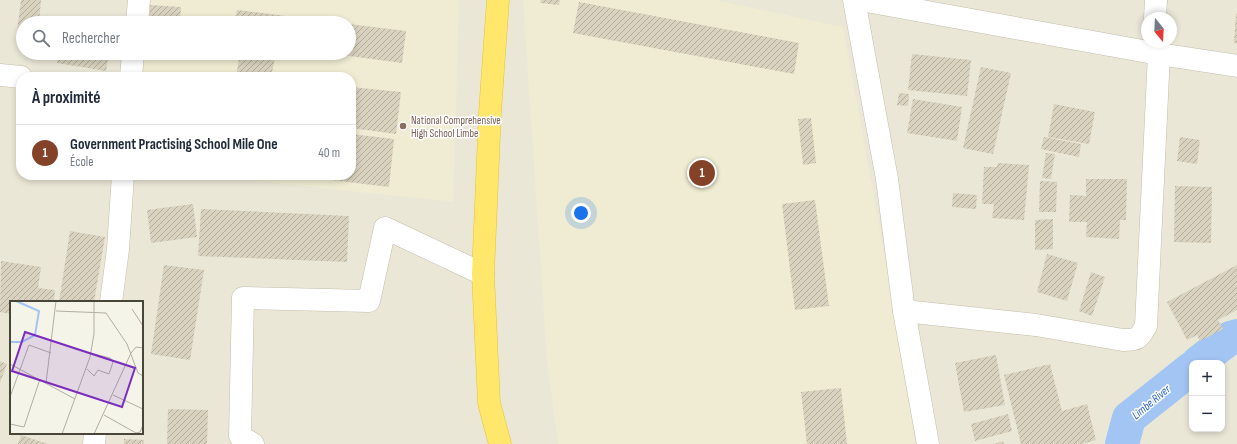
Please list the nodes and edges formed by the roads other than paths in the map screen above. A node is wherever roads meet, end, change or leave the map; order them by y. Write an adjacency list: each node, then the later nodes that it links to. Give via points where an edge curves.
1 (139, 0): 8 (street)
2 (498, 0): 17 (highway)
3 (854, 0): 19 (street, via 888,180)
4 (861, 0): 6 (street)
5 (1156, 0): 7 (street)
6 (925, 6): 9 (street)
7 (1155, 12)
8 (138, 16)
9 (1141, 45)
10 (1158, 48): 12 (street); 19 (street, via 1146,326 1140,336 1134,340 1123,340 1036,325)
11 (132, 60): 13 (street)
12 (1237, 66)
13 (131, 72)
14 (0, 75): 15 (street)
15 (16, 77)
16 (123, 180): 18 (street)
17 (483, 274): 22 (street, via 385,228 369,301 243,298 240,436); 23 (highway, via 489,403)
18 (111, 301)
19 (904, 312): 24 (street)
20 (95, 434): 21 (street)
21 (94, 444)
22 (253, 444)
23 (500, 444)
24 (928, 444)

